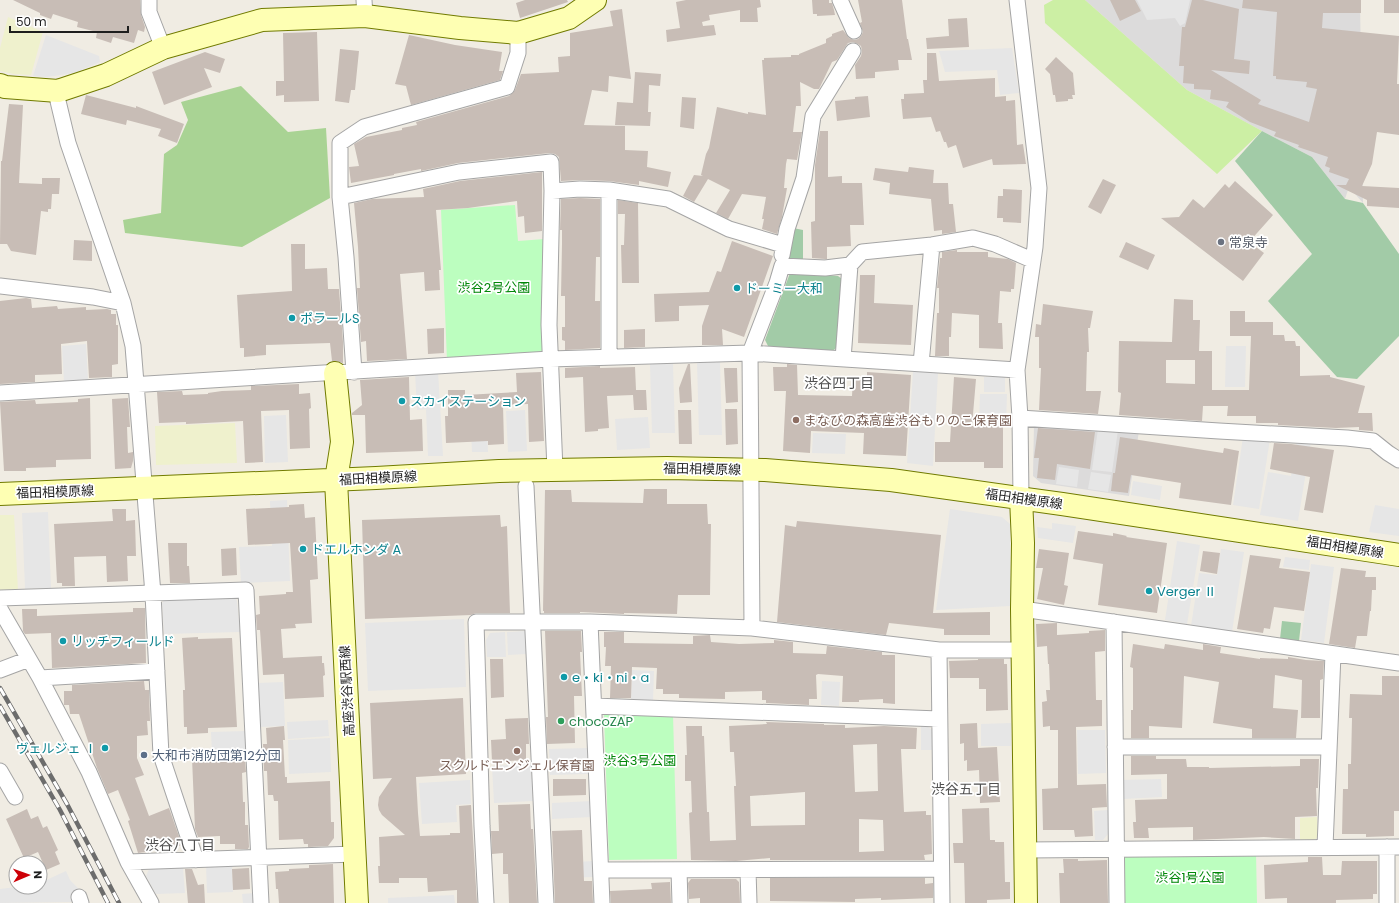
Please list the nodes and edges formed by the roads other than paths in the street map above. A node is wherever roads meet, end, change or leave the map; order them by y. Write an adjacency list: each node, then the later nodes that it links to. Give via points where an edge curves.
1 (149, 0): 8 (street, via 149,12)
2 (595, 0): 7 (street, via 569,18)
3 (840, 0): 6 (street)
4 (1017, 0): 17 (street, via 1039,188)
5 (364, 8): 7 (street, via 460,28); 8 (street, via 262,20)
6 (854, 31)
7 (518, 33): 14 (street, via 518,53 507,87 364,127 340,143)
8 (163, 48): 11 (street, via 106,75)
9 (853, 51): 15 (street, via 813,116 804,178)
10 (0, 85): 11 (street)
11 (58, 91): 21 (street, via 68,143)
12 (609, 190): 13 (street); 15 (street, via 668,199 729,229); 23 (street)
13 (552, 191): 14 (street, via 551,162 459,172); 25 (street)
14 (340, 197): 28 (street, via 346,257)
15 (783, 245): 19 (street)
16 (932, 245): 17 (street, via 973,238 995,244); 18 (street, via 862,252); 26 (street)
17 (1032, 260): 27 (street)
18 (850, 264): 19 (street, via 825,268); 24 (street)
19 (782, 266): 22 (street)
20 (0, 286): 21 (street)
21 (123, 303): 29 (street, via 133,346)
22 (750, 353): 23 (street); 24 (street); 34 (street)
23 (609, 357): 25 (street)
24 (844, 359): 26 (street)
25 (550, 360): 28 (street); 33 (street)
26 (921, 364): 27 (street)
27 (1017, 370): 31 (street)
28 (342, 379): 29 (street); 35 (street, 高座渋谷駅西線, via 328,432 328,455)
29 (136, 385): 30 (street); 37 (street)
30 (0, 393)
31 (1020, 418): 32 (street, via 1347,438 1373,441); 39 (street)
32 (1399, 460)
33 (555, 470): 34 (street, 福田相模原線); 35 (street, 福田相模原線)
34 (751, 470): 39 (street, 福田相模原線, via 891,480); 48 (street)
35 (336, 480): 37 (street, 福田相模原線); 67 (street, 高座渋谷駅西線)
36 (526, 486): 45 (street)
37 (144, 488): 38 (street, 福田相模原線); 41 (street)
38 (0, 494)
39 (1021, 498): 40 (street, 福田相模原線); 44 (street)
40 (1399, 555)
41 (153, 594): 42 (street); 55 (street); 68 (street, via 246,590)
42 (0, 598)
43 (0, 609): 52 (street)
44 (1022, 609): 47 (street); 50 (street)
45 (533, 622): 46 (street); 78 (street, via 476,622); 79 (street)
46 (590, 622): 48 (street); 57 (street)
47 (1114, 622): 51 (street); 59 (street)
48 (752, 628): 49 (street)
49 (939, 650): 50 (street); 58 (street)
50 (1022, 650): 66 (street)
51 (1333, 654): 53 (street); 60 (street)
52 (25, 660): 54 (street); 56 (street)
53 (1399, 663)
54 (0, 670)
55 (157, 672): 56 (street); 69 (street, via 161,755)
56 (40, 678): 70 (street, via 89,772)
57 (594, 706): 58 (street); 72 (street)
58 (939, 719): 71 (street)
59 (1115, 747): 60 (street); 65 (street)
60 (1329, 747): 63 (street)
61 (0, 772): 62 (street)
62 (16, 797)
63 (1325, 847): 64 (street); 65 (street)
64 (1393, 847): 86 (street)
65 (1116, 849): 66 (street); 85 (street)
66 (1025, 850): 84 (street)
67 (355, 854): 68 (street); 77 (street, 高座渋谷駅西線)
68 (259, 857): 69 (street); 76 (street)
69 (196, 860): 70 (street)
70 (128, 862): 75 (street)
71 (941, 869): 74 (street); 83 (street)
72 (601, 870): 73 (street); 80 (street)
73 (679, 870): 74 (street); 81 (street)
74 (748, 870): 82 (street)
75 (151, 903)
76 (261, 903)
77 (357, 903)
78 (486, 903)
79 (546, 903)
80 (602, 903)
81 (680, 903)
82 (749, 903)
83 (942, 903)
84 (1026, 903)
85 (1117, 903)
86 (1387, 903)

